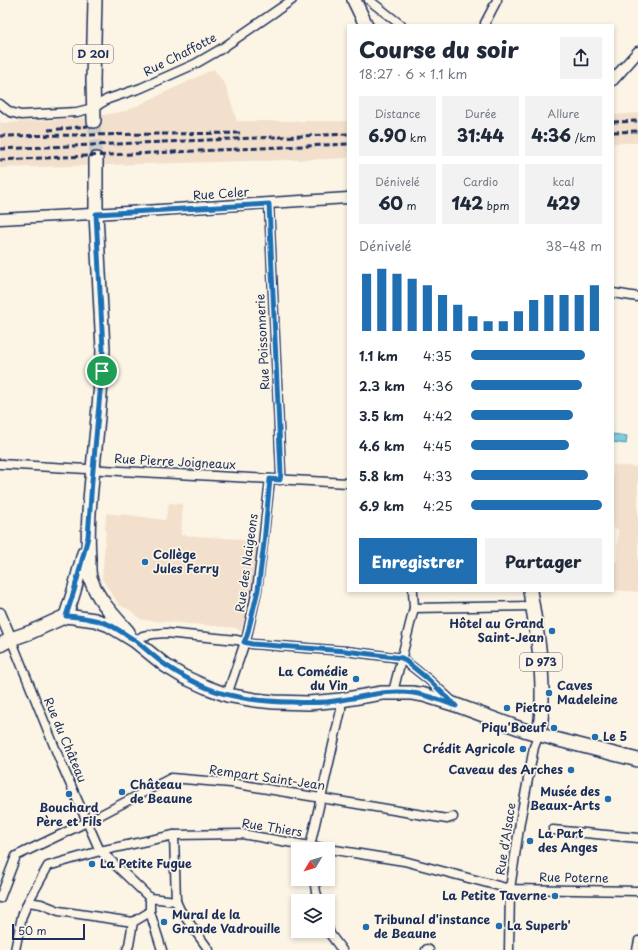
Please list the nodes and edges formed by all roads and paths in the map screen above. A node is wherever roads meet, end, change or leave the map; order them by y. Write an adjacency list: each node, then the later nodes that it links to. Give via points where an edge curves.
1 (95, 0): 12 (main road, D 20I)
2 (292, 0): 12 (street, Rue Chaffotte, via 195,64 142,88 108,99)
3 (354, 0): 6 (main road)
4 (369, 0): 7 (street)
5 (497, 0): 8 (street)
6 (366, 24)
7 (400, 24)
8 (486, 24)
9 (638, 52): 10 (street)
10 (614, 79)
11 (0, 104): 12 (street, Rue Chaffotte, via 10,112 21,115 77,112)
12 (93, 108): 13 (main road, D 20I)
13 (94, 121)
14 (96, 159): 17 (main road)
15 (347, 198): 16 (street, Rue Celer)
16 (269, 204): 17 (street, Rue Celer); 24 (street, Rue Poissonnerie)
17 (96, 214): 18 (street, Rue Celer); 22 (main road, via 103,349)
18 (0, 219)
19 (614, 293): 20 (street)
20 (638, 297)
21 (0, 464): 22 (street, Rue Pierre Joigneaux)
22 (93, 469): 23 (street, Rue Pierre Joigneaux); 26 (main road)
23 (270, 479): 24 (street, Rue Pierre Joigneaux); 35 (street, Rue des Naigeons, via 258,590)
24 (280, 480): 25 (street, Rue Pierre Joigneaux)
25 (347, 483)
26 (88, 537): 32 (main road); 33 (main road, via 89,574 93,585 106,606)
27 (413, 592): 30 (street)
28 (530, 592): 29 (main road, D 973)
29 (532, 606): 30 (street); 41 (main road, D 973, via 542,668 542,716)
30 (414, 608): 36 (street)
31 (0, 614): 34 (street)
32 (66, 616): 33 (main road, via 95,620 109,625); 34 (main road)
33 (135, 641): 35 (street, via 142,636 166,633); 38 (main road, via 166,666)
34 (5, 642): 45 (street, Rue du Château)
35 (244, 642): 36 (street); 38 (street, Rue des Naigeons)
36 (402, 658): 37 (street); 40 (street)
37 (393, 692): 39 (main road); 40 (main road, via 412,692)
38 (227, 695): 39 (main road, via 274,702 309,703)
39 (340, 700): 43 (street, via 341,710)
40 (456, 706): 41 (main road)
41 (538, 734): 42 (main road); 53 (street, Rue d'Alsace, via 520,822)
42 (638, 760)
43 (321, 797): 44 (street, Rempart Saint-Jean, via 447,819); 45 (street, Rempart Saint-Jean, via 231,783 171,778); 49 (street)
44 (453, 817)
45 (86, 822): 51 (street, Rue du Château); 55 (street, Rempart Saint-Jean, via 16,856)
46 (553, 830): 48 (street)
47 (174, 834): 50 (street, Rue Thiers, via 242,834); 51 (street, Rue Thiers); 57 (street)
48 (638, 838)
49 (311, 842)
50 (291, 844)
51 (100, 851): 56 (street, Rue du Château); 58 (street, Rue Thiers, via 48,866)
52 (335, 851): 53 (street, Rue Thiers, via 404,861)
53 (510, 889): 54 (street, Rue Poterne); 70 (street, Rue d'Alsace)
54 (638, 891)
55 (0, 898)
56 (150, 898): 57 (street); 59 (street)
57 (176, 901): 66 (street)
58 (28, 902): 60 (street, via 59,911); 63 (street, Rue Thiers, via 22,916)
59 (150, 912): 60 (street); 65 (street)
60 (133, 922): 64 (street)
61 (333, 938): 67 (street)
62 (638, 940): 71 (street)
63 (15, 950)
64 (127, 950)
65 (162, 950)
66 (209, 950)
67 (342, 950)
68 (426, 950): 69 (street)
69 (430, 950)
70 (509, 950)
71 (636, 950)

